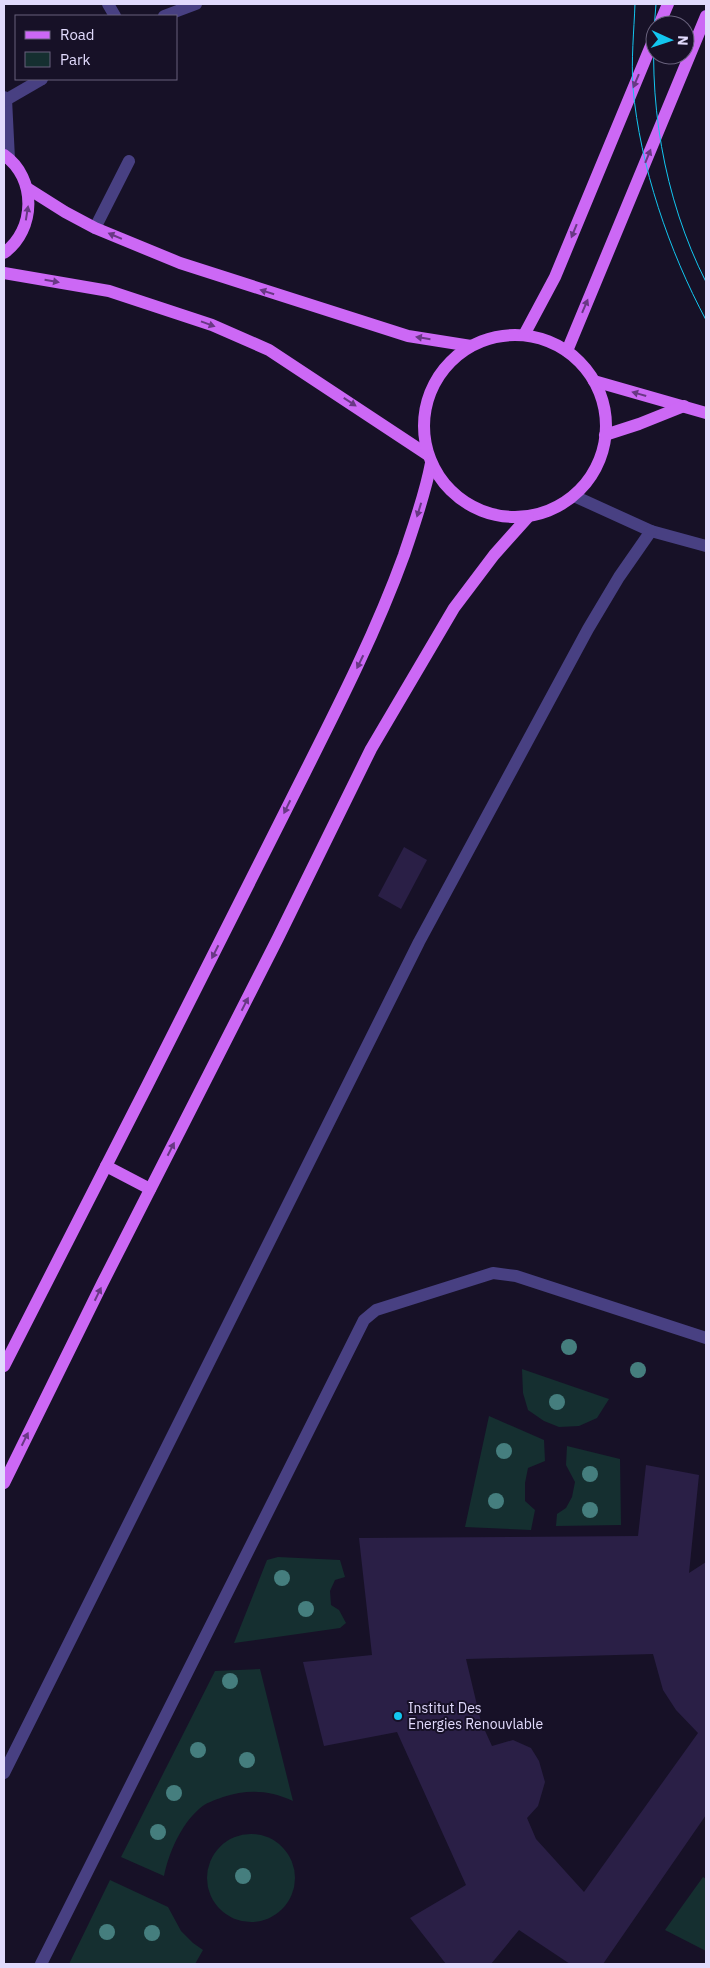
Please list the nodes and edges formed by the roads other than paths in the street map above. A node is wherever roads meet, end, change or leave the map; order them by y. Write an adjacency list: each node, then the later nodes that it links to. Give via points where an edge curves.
1 (108, 4): 3 (street)
2 (196, 4): 4 (street)
3 (114, 15)
4 (167, 15)
5 (706, 16): 17 (main road, one-way to 5)
6 (645, 60): 15 (main road, one-way to 15, via 555,277)
7 (40, 80): 8 (street)
8 (5, 99): 9 (street)
9 (6, 157): 11 (main road, via 20,172)
10 (129, 160): 12 (street)
11 (27, 188): 12 (main road); 13 (main road, one-way to 11, via 23,231 29,210)
12 (95, 228): 16 (main road, one-way to 12, via 408,336 338,315 180,263)
13 (4, 253)
14 (4, 273): 22 (main road, one-way to 22, via 109,291 212,325 269,350)
15 (524, 335): 16 (main road, via 506,335); 17 (main road, via 554,343)
16 (471, 346): 22 (main road, via 454,358 429,392 424,413)
17 (566, 351): 18 (main road)
18 (594, 381): 19 (main road, one-way to 18); 21 (main road, via 604,407)
19 (684, 406): 20 (main road); 21 (main road)
20 (706, 413)
21 (605, 435): 23 (main road, via 599,462)
22 (429, 459): 24 (main road, via 443,483 460,500 504,518); 27 (main road, one-way to 27, via 427,484 410,537 364,652)
23 (574, 496): 24 (main road, via 560,506); 25 (street)
24 (528, 517): 28 (main road, one-way to 24, via 371,749 454,608)
25 (650, 530): 26 (street); 32 (street, via 588,629 419,942)
26 (706, 546)
27 (106, 1166): 28 (main road); 30 (main road)
28 (150, 1189): 31 (main road, one-way to 28)
29 (706, 1338): 33 (street, via 516,1276 493,1273 376,1310 364,1320)
30 (4, 1366)
31 (4, 1483)
32 (4, 1772)
33 (41, 1964)

